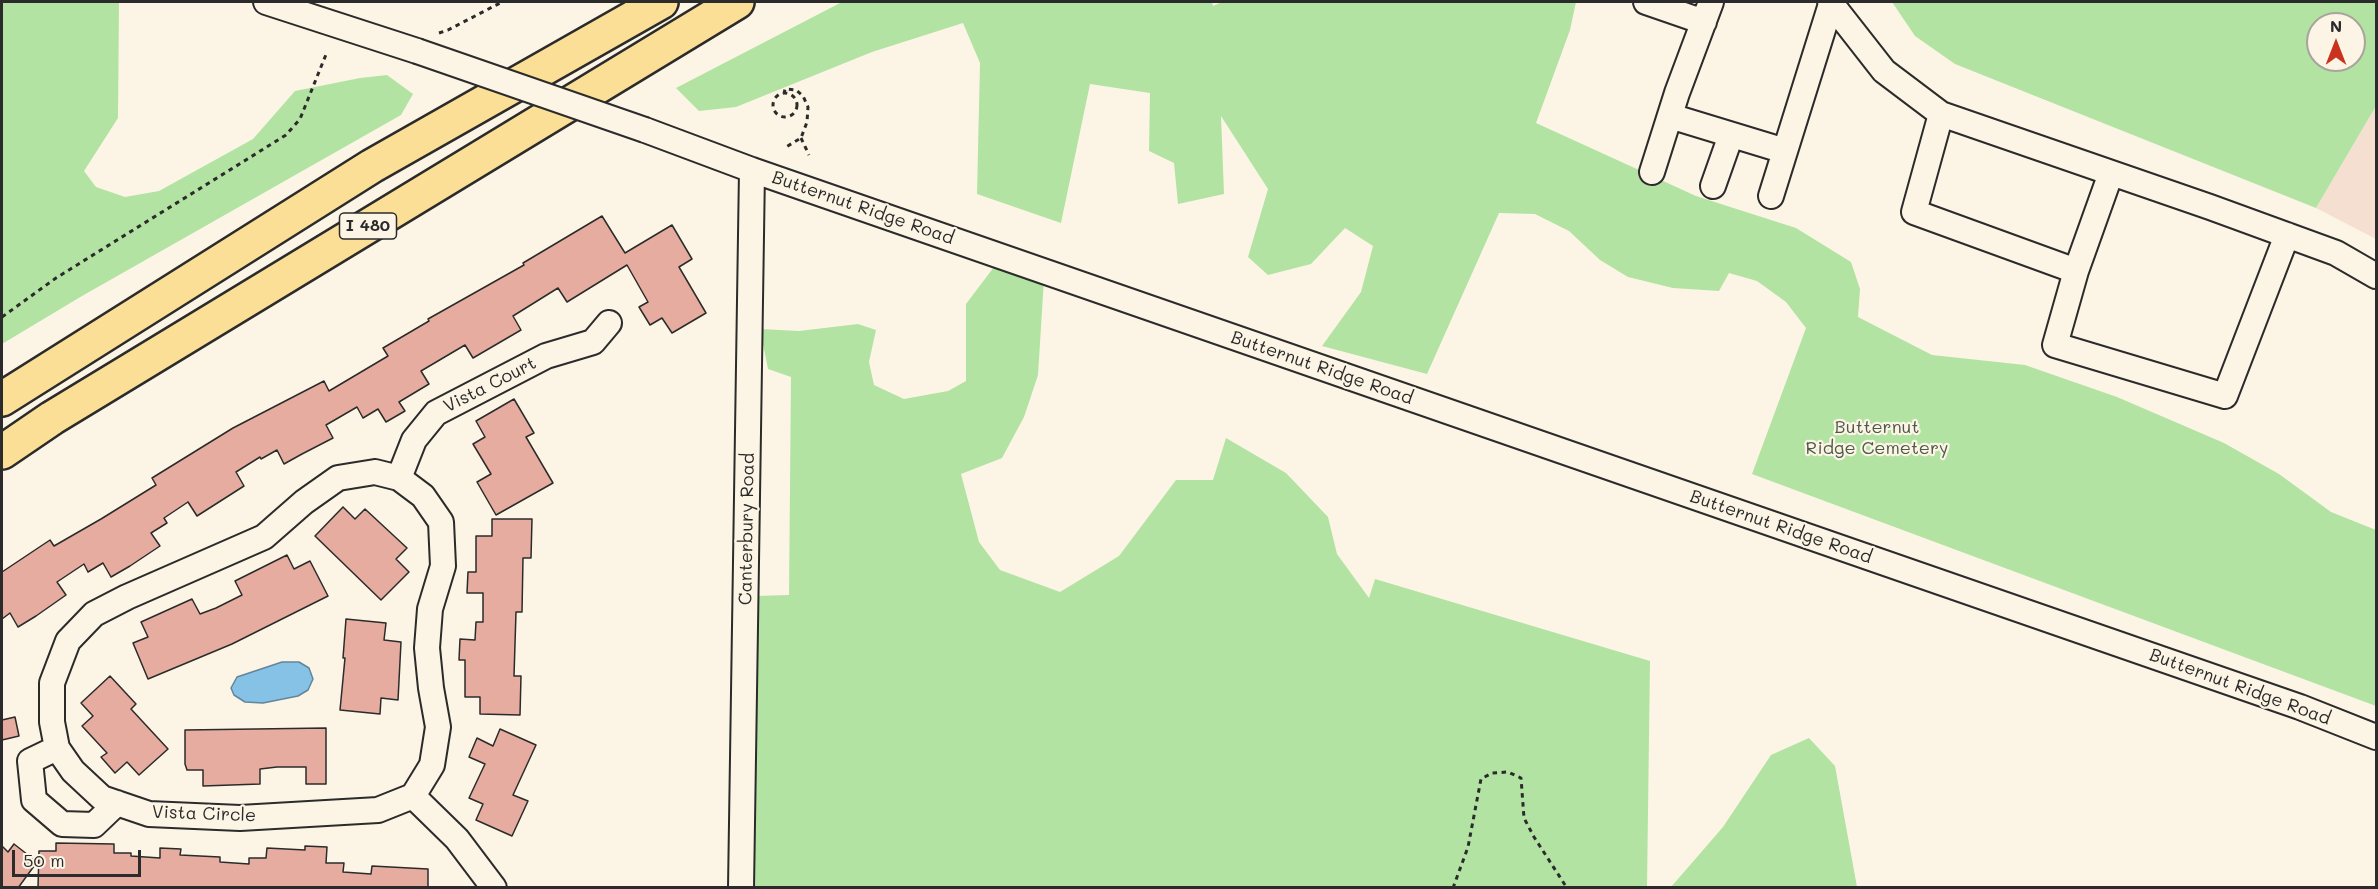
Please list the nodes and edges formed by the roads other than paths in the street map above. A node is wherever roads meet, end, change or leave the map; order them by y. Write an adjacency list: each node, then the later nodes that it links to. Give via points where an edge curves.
1 (266, 2): 11 (street, Butternut Ridge Road, bridge, via 417,51)
2 (661, 2): 20 (highway, I 480, via 372,166)
3 (737, 2): 21 (highway, I 480)
4 (1646, 2): 6 (street)
5 (1831, 3): 7 (street, via 1884,71); 10 (street)
6 (1707, 12): 8 (street)
7 (1941, 114): 13 (street); 17 (street, via 1914,213)
8 (1670, 116): 9 (street); 12 (street)
9 (1731, 135): 10 (street); 14 (street)
10 (1785, 151): 15 (street)
11 (752, 170): 23 (street, Butternut Ridge Road, via 2300,707); 28 (street, Canterbury Road)
12 (1652, 172)
13 (2111, 173): 16 (street); 17 (street)
14 (1713, 186)
15 (1771, 196)
16 (2287, 235): 17 (street, via 2225,396 2055,345); 18 (street, via 2336,253)
17 (2076, 272)
18 (2376, 276)
19 (609, 323): 22 (street, Vista Court, via 593,342 546,356 436,413 414,440)
20 (2, 399)
21 (2, 452)
22 (399, 478): 24 (street, Vista Circle, via 375,472 338,478 264,537 94,614 68,641 52,683); 25 (street, Vista Circle, via 423,496 441,522 443,566 430,609 427,648 438,727 432,765)
23 (2376, 737)
24 (57, 748): 26 (street, Vista Circle, via 73,771 102,798); 26 (street, via 30,761 34,800 62,824 94,825)
25 (413, 796): 26 (street, Vista Circle, via 378,810 240,818 149,814); 27 (street, via 457,839)
26 (117, 803)
27 (494, 888)
28 (741, 888)

